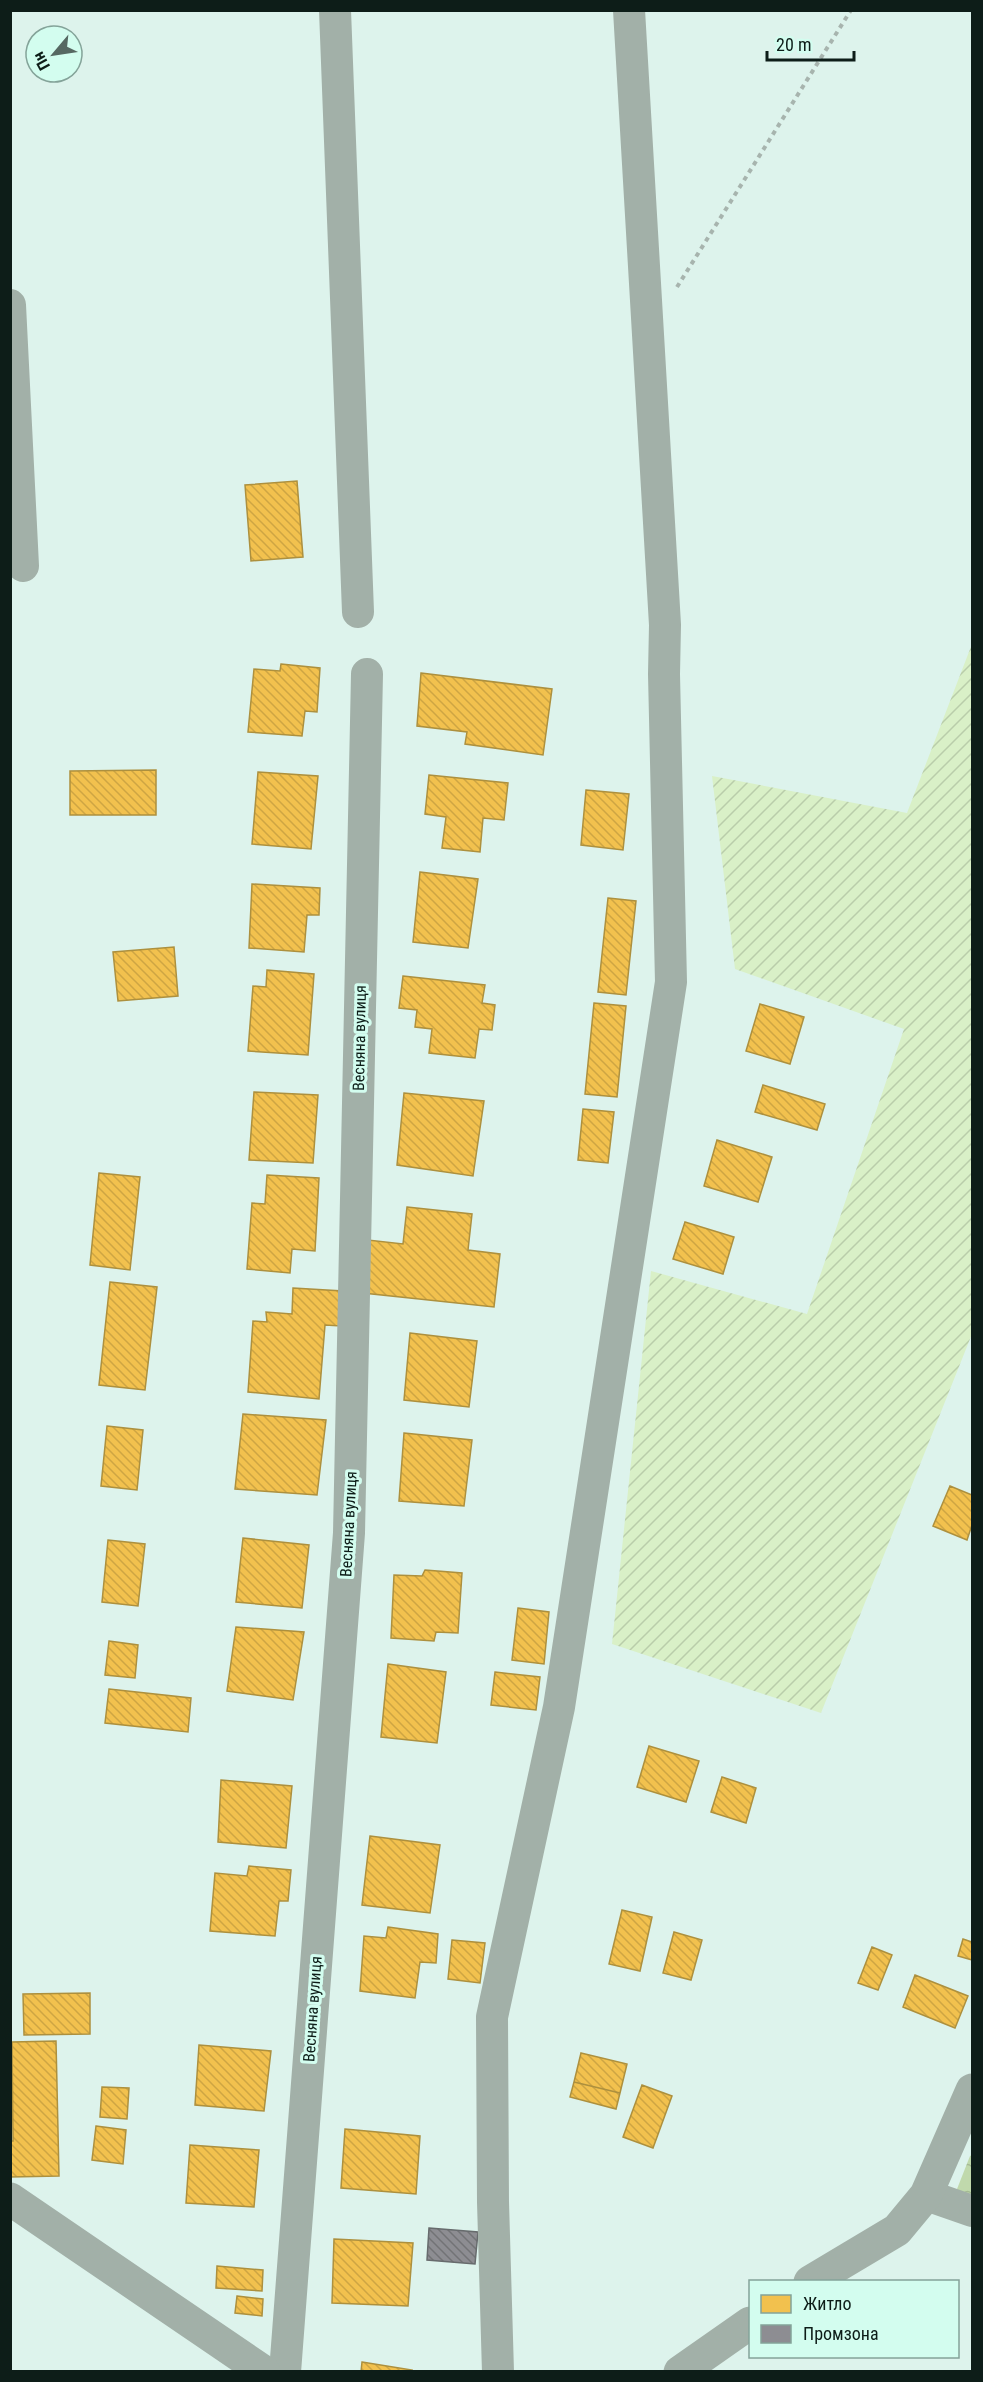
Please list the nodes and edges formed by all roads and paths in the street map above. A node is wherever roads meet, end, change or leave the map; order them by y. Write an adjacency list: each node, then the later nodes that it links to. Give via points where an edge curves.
1 (335, 10): 7 (street)
2 (629, 10): 17 (street, via 665,625 671,982 559,1707 492,2017)
3 (851, 10): 4 (path)
4 (674, 292)
5 (10, 306): 6 (street)
6 (23, 566)
7 (358, 612)
8 (366, 674): 16 (street, Весняна вулиця, via 349,1533)
9 (972, 2090): 10 (street)
10 (926, 2195): 12 (street); 13 (street, via 897,2230)
11 (10, 2199): 15 (street)
12 (972, 2211)
13 (813, 2280)
14 (749, 2324): 18 (street)
15 (264, 2372)
16 (285, 2372)
17 (498, 2372)
18 (680, 2372)

